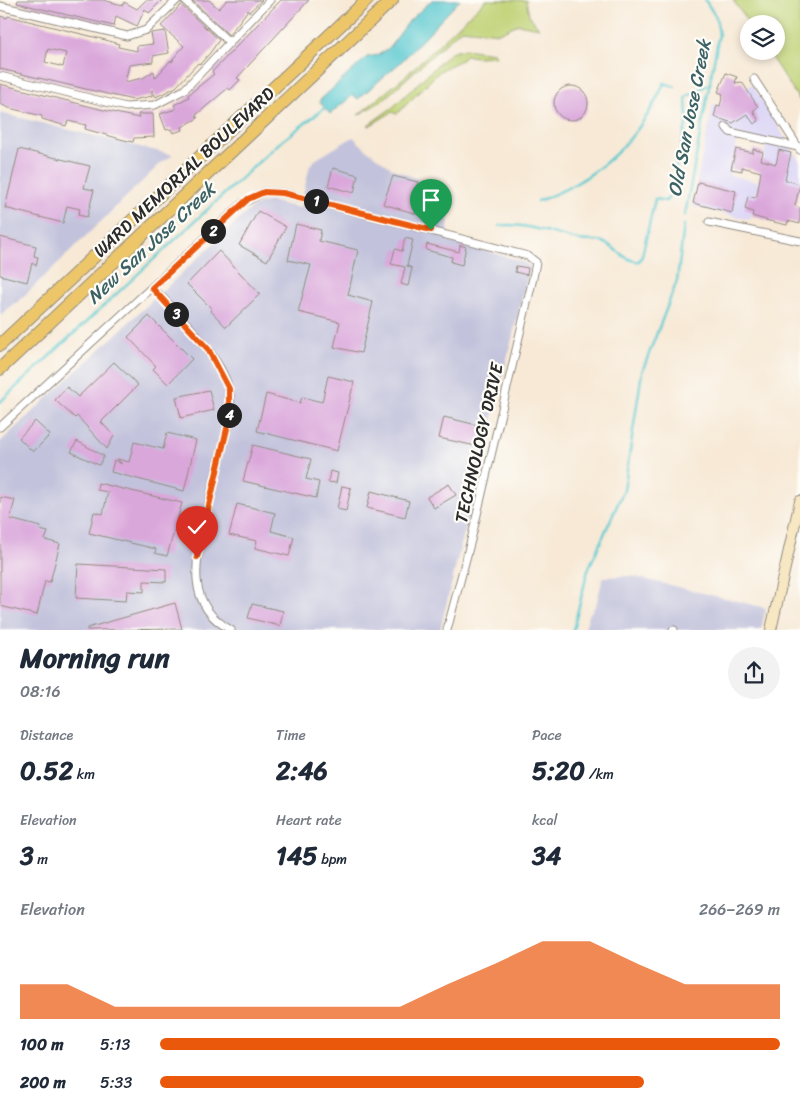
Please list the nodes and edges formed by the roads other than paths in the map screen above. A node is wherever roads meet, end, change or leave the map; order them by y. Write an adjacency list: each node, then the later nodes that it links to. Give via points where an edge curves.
1 (177, 0): 6 (street, via 146,30 127,36)
2 (184, 0): 7 (street)
3 (270, 0): 7 (street)
4 (367, 0): 15 (highway, WARD MEMORIAL BOULEVARD)
5 (392, 0): 16 (highway, WARD MEMORIAL BOULEVARD)
6 (0, 6)
7 (230, 43): 8 (street, via 184,90 163,102 139,108)
8 (0, 76)
9 (754, 79): 11 (street)
10 (726, 127): 11 (street, via 730,132)
11 (799, 148)
12 (709, 222): 13 (street)
13 (800, 241)
14 (152, 288): 17 (street); 19 (street, via 208,349 229,389 229,420 198,548 196,580 209,611); 20 (street, TECHNOLOGY DRIVE, via 243,203 264,192 283,193 426,228 511,250 536,262)
15 (0, 345)
16 (0, 369)
17 (0, 427)
18 (800, 501): 21 (street)
19 (231, 630)
20 (447, 630)
21 (771, 630)

